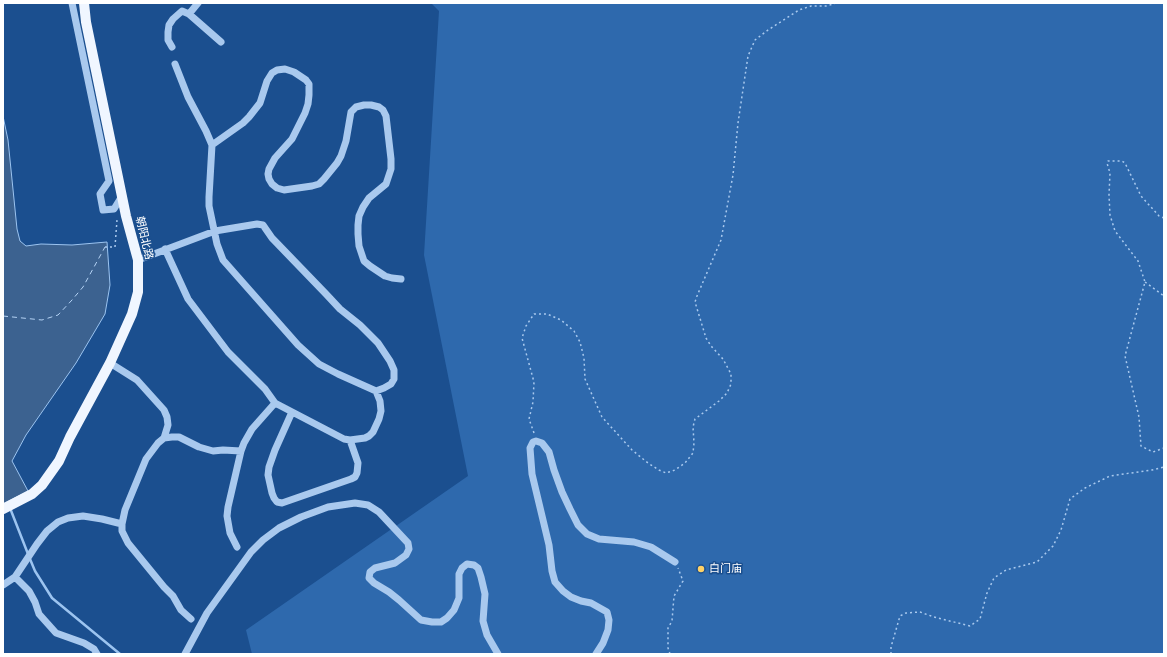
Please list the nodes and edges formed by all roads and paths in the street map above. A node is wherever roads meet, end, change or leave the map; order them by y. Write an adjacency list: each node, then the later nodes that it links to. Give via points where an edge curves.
1 (72, 3): 10 (street, via 109,181 100,194 103,210 114,209)
2 (84, 3): 10 (main road, 朝阳北路)
3 (198, 3): 5 (street)
4 (836, 3): 26 (path, via 811,6 786,17 755,40 748,56 733,175 721,240 696,302 706,338 723,358 732,374 727,393 696,418 693,427 693,454 685,464 666,473 632,450 602,417 584,378 584,358 574,331 561,320 547,314 534,314 522,338 534,382 529,419)
5 (190, 14): 6 (street); 7 (street, via 182,11 169,25 168,40)
6 (221, 42)
7 (172, 47)
8 (175, 64): 9 (street)
9 (212, 145): 13 (street, via 209,206); 17 (street, via 250,117 260,102 272,73 285,69 294,72 309,84 308,104 292,139 275,158 268,174 272,184 284,190 312,186 319,184 339,160 345,146 351,112 356,107 364,105 379,107 386,116 391,169 386,184 369,198 359,216 360,250 364,261 377,272)
10 (122, 196): 11 (main road, 朝阳北路)
11 (126, 216): 14 (path, via 117,221 115,247); 16 (main road, 朝阳北路)
12 (1164, 218): 18 (path, via 1159,216 1141,196 1125,163 1108,161 1110,215 1115,231 1138,261)
13 (215, 231): 15 (street); 21 (street, via 223,260 298,345 327,369); 21 (street, via 264,225 272,238 321,290 378,343 394,370 394,378 391,384)
14 (105, 247)
15 (165, 249): 16 (street); 22 (street, via 188,299 228,352 265,389)
16 (138, 260): 20 (main road, 朝阳北路, via 138,292 132,314)
17 (402, 279)
18 (1145, 282): 19 (path); 27 (path, via 1125,356 1139,417 1141,446 1153,452)
19 (1164, 296)
20 (110, 362): 24 (street, via 137,380 164,410 168,424); 30 (main road, 朝阳北路, via 59,461 42,485 32,494)
21 (376, 391): 25 (street, via 381,411 376,426 369,436)
22 (275, 403): 23 (street); 28 (street, via 252,429)
23 (292, 412): 25 (street, via 337,436); 25 (street, via 269,467 272,493 277,502 282,503 355,477 358,463)
24 (164, 438): 28 (street, via 179,438 213,451); 31 (street, via 146,459 124,510)
25 (350, 440)
26 (536, 441): 33 (street, via 542,443 549,452 562,492 578,525 587,534 599,539 634,542 651,547); 40 (street, via 532,442 530,448 532,474 555,582 571,597 591,603 607,612 608,630)
27 (1164, 448)
28 (241, 451): 32 (street, via 227,516 230,533)
29 (1164, 467): 42 (path, via 1110,476 1084,488 1070,499 1061,530 1052,546 1037,562 1006,570 994,578 980,619 970,626 920,612 906,613 900,616)
30 (3, 509)
31 (122, 524): 34 (street, via 83,516 58,522 47,530); 36 (street, via 128,543)
32 (238, 548)
33 (675, 562): 41 (path, via 683,581 674,596 672,621 668,628)
34 (17, 574): 35 (street); 37 (street, via 29,591 39,614 56,633 84,643)
35 (3, 585)
36 (191, 619)
37 (97, 654)
38 (185, 654): 39 (street, via 207,613 251,552 263,540 301,517 328,507 355,503 368,505 379,512 408,543 406,555 395,563 375,568 370,572 369,578 421,620 441,622 447,618 459,598 459,574 462,568 467,564 478,568 485,594 483,621 487,635)
39 (498, 654)
40 (596, 654)
41 (670, 654)
42 (891, 654)

